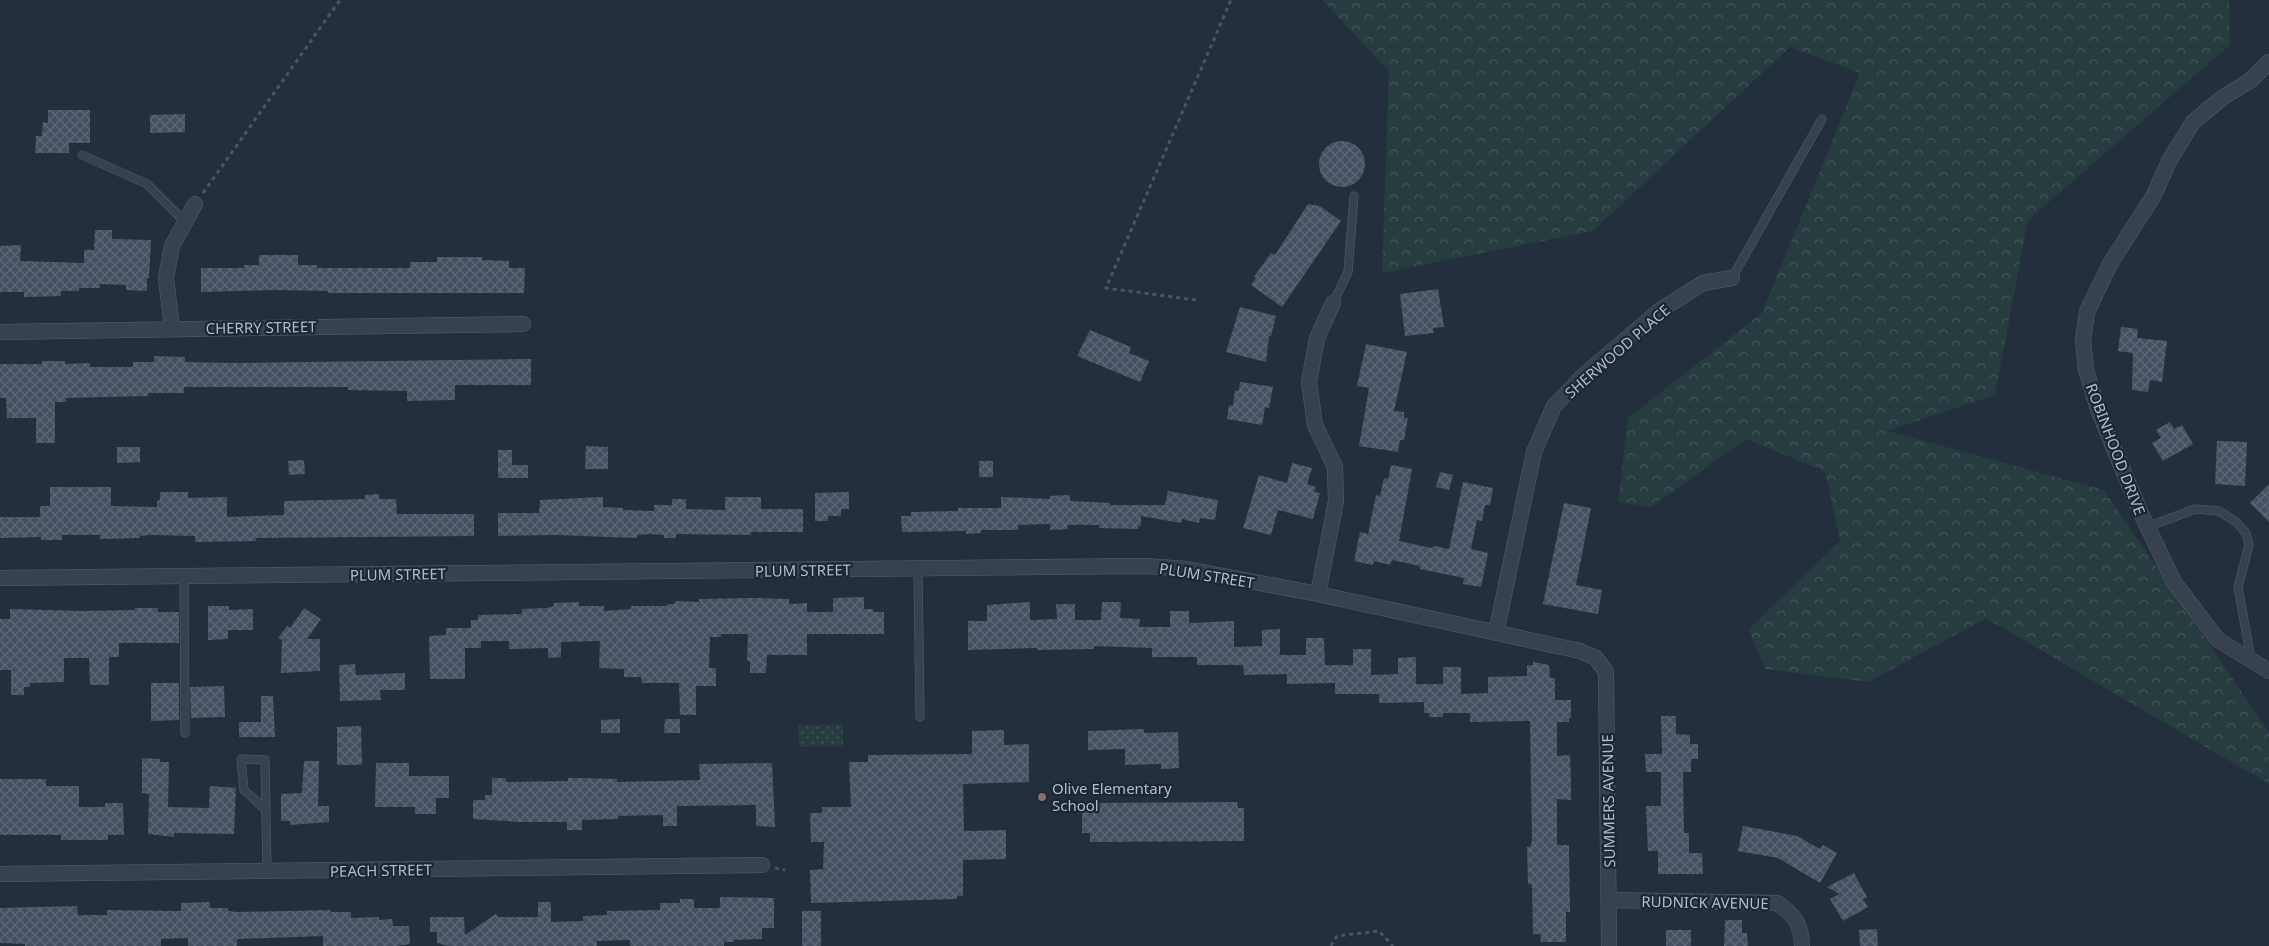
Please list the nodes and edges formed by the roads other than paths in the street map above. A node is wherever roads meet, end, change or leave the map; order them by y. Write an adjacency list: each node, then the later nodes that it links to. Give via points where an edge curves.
1 (2269, 62): 12 (street, ROBINHOOD DRIVE, via 2251,80 2193,122 2169,161 2154,195 2110,264 2087,312 2083,340 2086,370 2099,412)
2 (1822, 119): 7 (lane)
3 (82, 155): 6 (lane, via 146,184)
4 (1354, 196): 8 (lane, via 1348,272)
5 (195, 204): 6 (street)
6 (185, 222): 10 (street, via 172,246 166,278)
7 (1732, 278): 17 (street, SHERWOOD PLACE, via 1703,283 1659,311 1585,374 1554,406 1534,452)
8 (1334, 304): 16 (street, via 1317,338 1308,382 1315,425 1335,467 1336,501)
9 (523, 324): 10 (street, CHERRY STREET)
10 (172, 328): 11 (street, CHERRY STREET)
11 (0, 332)
12 (2147, 527): 19 (street, ROBINHOOD DRIVE, via 2174,582 2218,640); 19 (lane, via 2195,509 2219,511 2246,533 2249,545 2238,587)
13 (918, 568): 14 (street, PLUM STREET); 16 (street, PLUM STREET, via 1146,566 1186,569); 21 (lane)
14 (184, 576): 15 (street, PLUM STREET); 22 (lane)
15 (0, 578)
16 (1318, 594): 17 (street, PLUM STREET)
17 (1496, 633): 18 (street, PLUM STREET, via 1580,651)
18 (1596, 658): 27 (street, SUMMERS AVENUE, via 1606,672)
19 (2252, 661): 20 (street, ROBINHOOD DRIVE)
20 (2269, 671)
21 (920, 717)
22 (185, 733)
23 (266, 810): 23 (lane, via 265,760 241,760 244,790); 25 (lane)
24 (762, 865): 25 (street, PEACH STREET)
25 (266, 871): 26 (street, PEACH STREET)
26 (0, 874)
27 (1609, 900): 28 (street, SUMMERS AVENUE); 29 (street, RUDNICK AVENUE, via 1777,903 1792,913)
28 (1609, 946)
29 (1802, 946)

